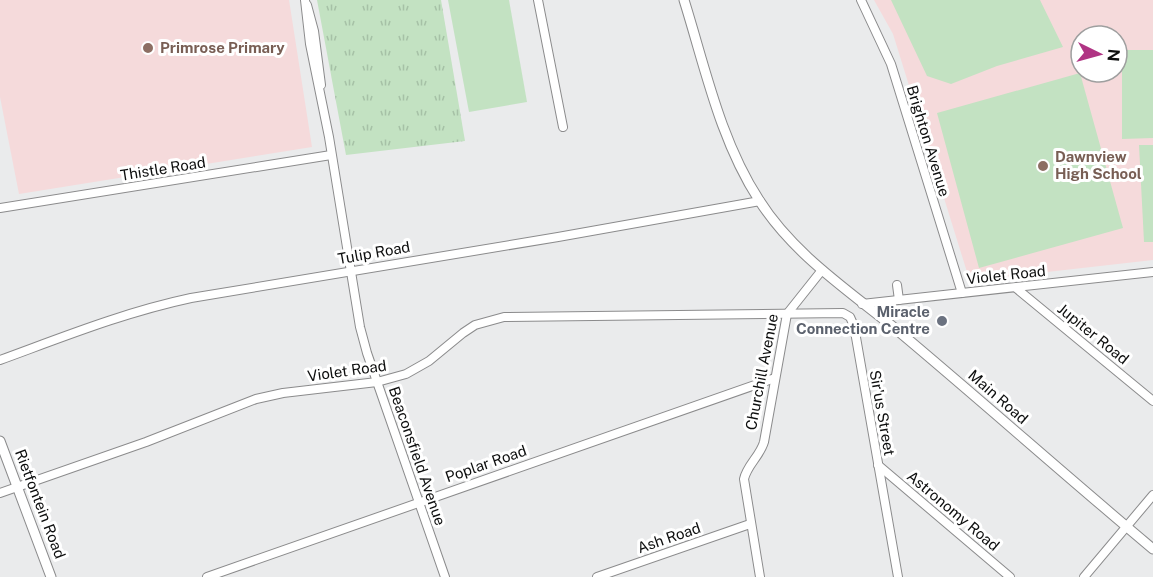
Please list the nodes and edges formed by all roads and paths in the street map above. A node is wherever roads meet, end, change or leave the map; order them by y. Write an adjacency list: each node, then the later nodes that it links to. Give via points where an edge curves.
1 (538, 0): 5 (street)
2 (684, 0): 7 (street, via 734,153)
3 (861, 0): 14 (street, Brighton Avenue, via 891,64)
4 (305, 1): 6 (street, Beaconsfield Avenue, via 314,31)
5 (563, 127)
6 (331, 155): 8 (street, Thistle Road); 10 (street, Beaconsfield Avenue)
7 (759, 201): 9 (street); 10 (street, Tulip Road)
8 (0, 208)
9 (822, 270): 16 (street, Main Road); 17 (street, Churchill Avenue)
10 (349, 271): 18 (street, Tulip Road, via 158,305); 20 (street, Beaconsfield Avenue, via 360,327)
11 (1153, 272): 13 (street, Violet Road)
12 (897, 285): 15 (street)
13 (1016, 288): 14 (street, Violet Road); 21 (street, Jupiter Road)
14 (962, 293): 15 (street, Violet Road)
15 (899, 300): 16 (street, Violet Road)
16 (862, 304): 29 (street, Main Road)
17 (786, 314): 19 (street, Churchill Avenue); 20 (street, Violet Road, via 504,317 475,326 418,369); 23 (street, Sir'us Street, via 850,316)
18 (0, 360)
19 (775, 378): 27 (street, Poplar Road); 28 (street, Churchill Avenue, via 765,442 745,473)
20 (377, 382): 24 (street, Violet Road, via 256,399); 27 (street, Beaconsfield Avenue)
21 (1153, 401)
22 (0, 441): 24 (street, Rietfontein Road)
23 (878, 465): 36 (street, Sir'us Street); 37 (street, Astronomy Road)
24 (17, 487): 25 (street, Violet Road); 31 (street, Rietfontein Road)
25 (0, 493)
26 (1153, 495): 29 (street)
27 (420, 502): 32 (street, Poplar Road); 33 (street, Beaconsfield Avenue)
28 (750, 524): 34 (street, Ash Road); 35 (street, Churchill Avenue)
29 (1126, 526): 30 (street, Main Road); 38 (street)
30 (1153, 549)
31 (51, 577)
32 (207, 577)
33 (445, 577)
34 (597, 577)
35 (760, 577)
36 (898, 577)
37 (1011, 577)
38 (1084, 577)

